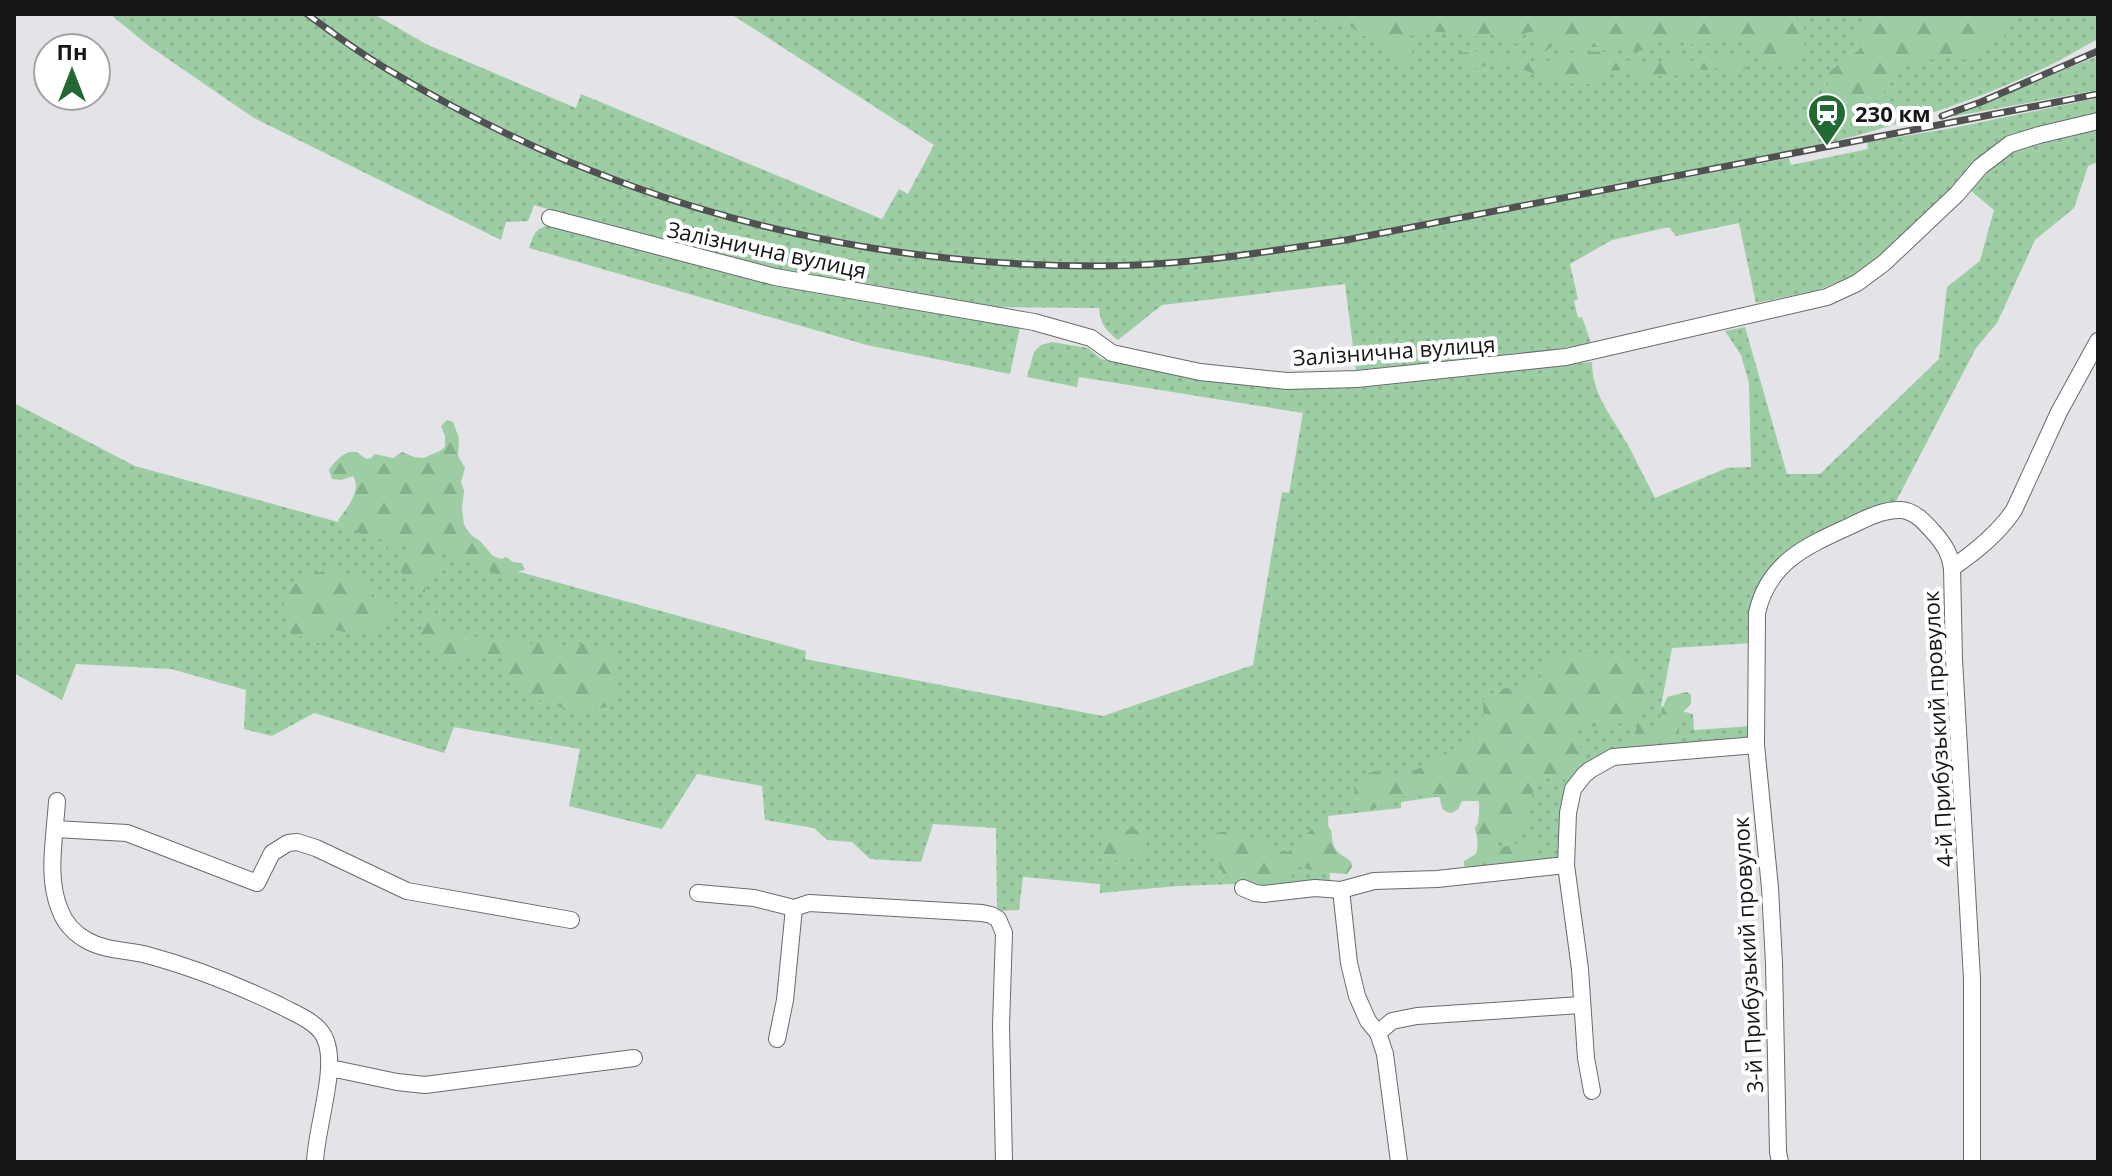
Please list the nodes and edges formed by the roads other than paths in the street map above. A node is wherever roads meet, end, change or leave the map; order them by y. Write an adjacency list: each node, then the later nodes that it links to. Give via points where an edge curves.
1 (2098, 121): 2 (street, Залізнична вулиця, via 2010,144 1884,263 1827,297 1566,357 1357,379 1287,381 1200,372 1112,353 1091,338 1034,322 775,277)
2 (550, 218)
3 (2098, 341): 4 (street, 4-й Прибузький провулок, via 2014,510)
4 (1952, 568): 5 (street, 3-й Прибузький провулок, via 1948,551 1928,526 1902,510 1874,514 1803,548 1783,565 1764,590 1757,613); 24 (street, 4-й Прибузький провулок, via 1972,979)
5 (1756, 745): 8 (street, via 1622,755 1597,764 1573,789); 23 (street, 3-й Прибузький провулок, via 1774,948)
6 (57, 801): 7 (street)
7 (55, 829): 13 (street, via 127,833 257,883 272,853 297,842 407,891); 18 (street, via 55,897 79,936 172,962 305,1018 326,1039)
8 (1566, 865): 10 (street, via 1374,881); 14 (street)
9 (1243, 888): 10 (street, via 1264,894)
10 (1341, 890): 15 (street, via 1357,996)
11 (698, 893): 12 (street)
12 (794, 908): 16 (street); 21 (street, via 809,903 982,913 998,919 1004,933)
13 (571, 920)
14 (1581, 1005): 15 (street, via 1417,1016 1392,1021); 19 (street)
15 (1378, 1033): 22 (street)
16 (777, 1039)
17 (634, 1058): 18 (street, via 425,1085)
18 (329, 1069): 20 (street)
19 (1592, 1091)
20 (315, 1162)
21 (1004, 1162)
22 (1399, 1162)
23 (1780, 1162)
24 (1972, 1162)

